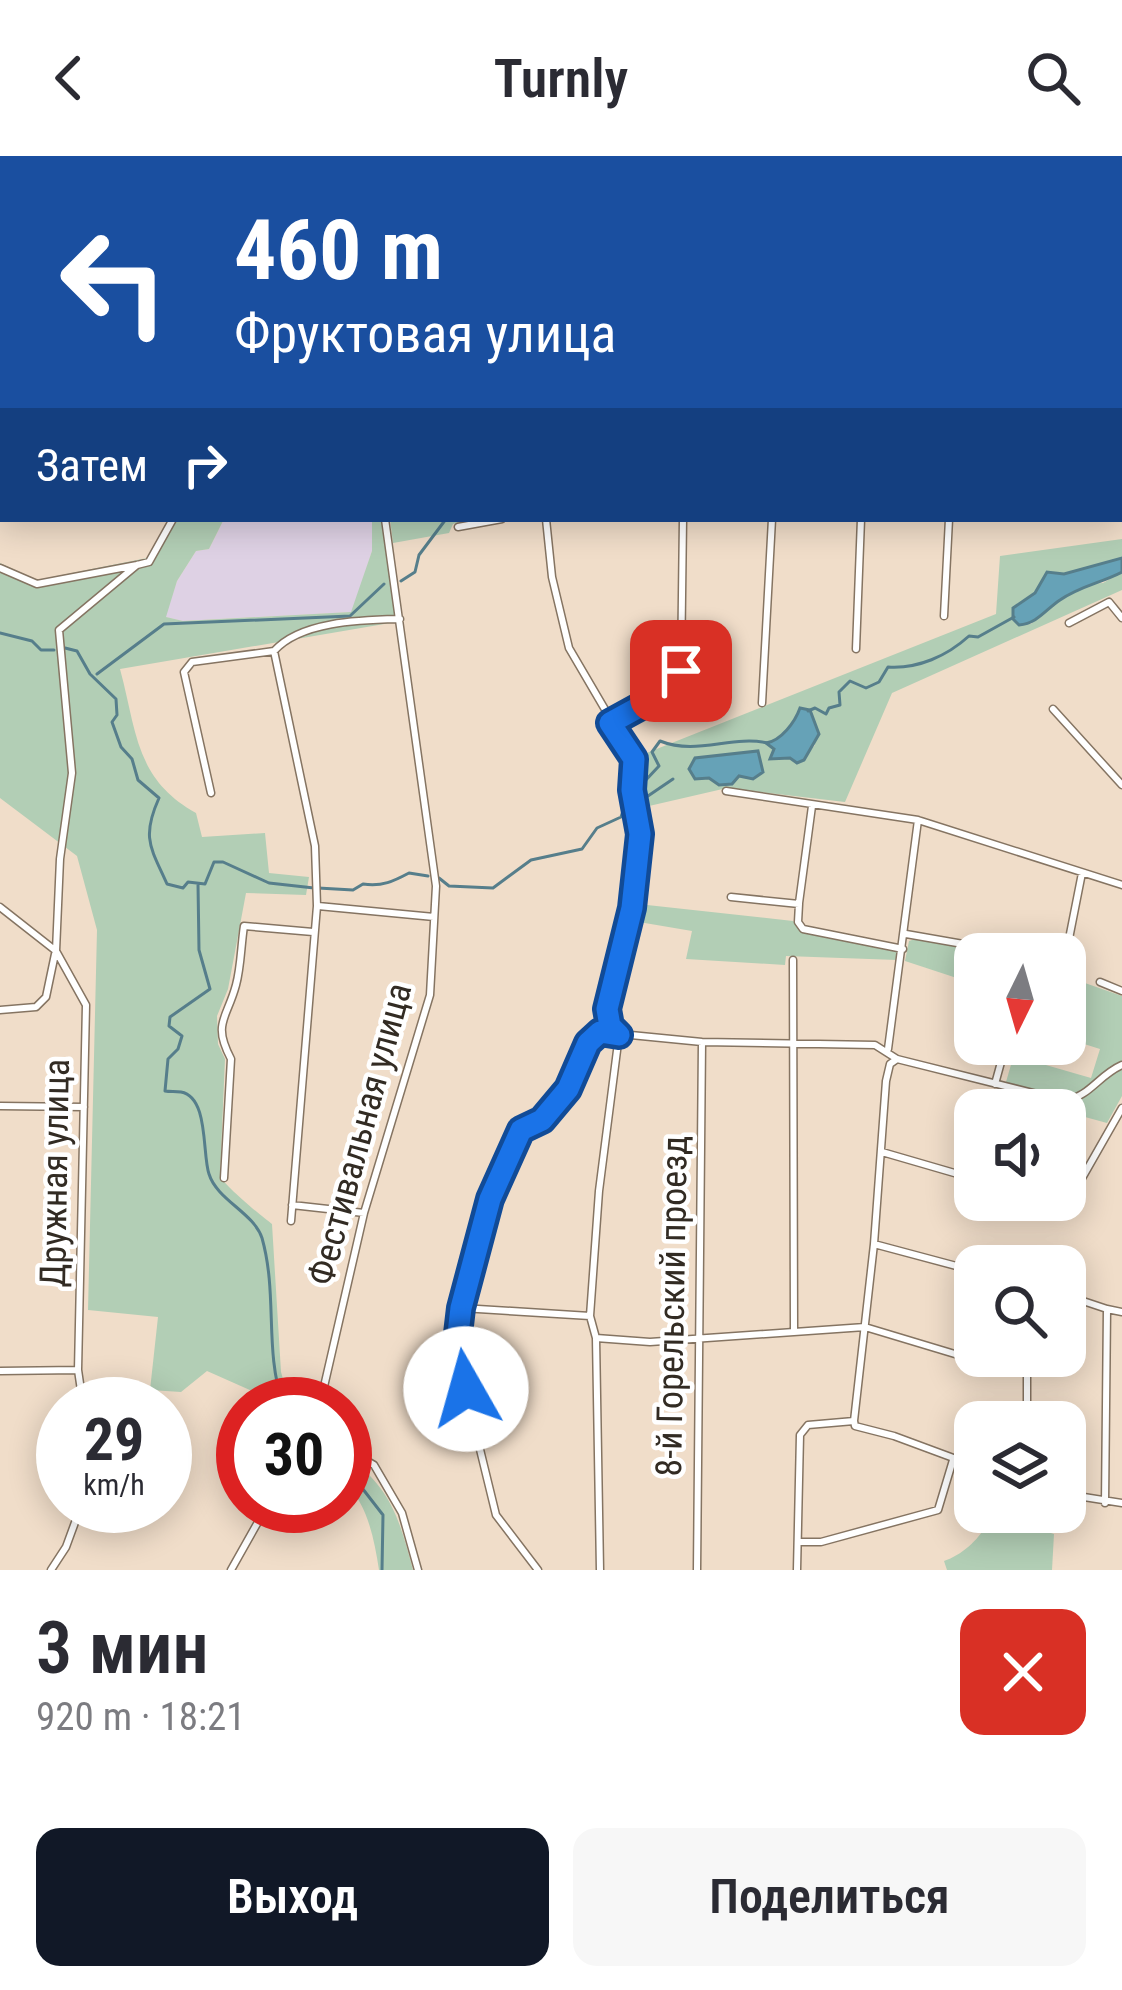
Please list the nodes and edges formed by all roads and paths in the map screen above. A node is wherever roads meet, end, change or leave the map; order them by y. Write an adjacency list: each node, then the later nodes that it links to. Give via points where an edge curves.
1 (171, 522): 10 (street, via 149,562)
2 (385, 522): 14 (street, Фестивальная улица)
3 (483, 522): 9 (street)
4 (546, 522): 20 (street, via 568,648)
5 (683, 522): 20 (street, via 681,671 672,689)
6 (772, 522): 18 (street)
7 (861, 522): 16 (street)
8 (950, 522): 12 (street)
9 (458, 526)
10 (137, 565): 11 (street, via 37,584); 38 (street, via 59,630 72,773)
11 (0, 568)
12 (944, 616)
13 (1122, 618): 15 (street, via 1108,602)
14 (400, 619): 17 (street, via 286,637); 32 (street, Фестивальная улица)
15 (1069, 623)
16 (856, 649)
17 (274, 651): 23 (street, via 192,662 184,672); 30 (street, via 314,846)
18 (762, 703)
19 (1053, 709): 21 (street)
20 (610, 723): 43 (street, via 634,759 640,834 607,1009)
21 (1122, 784)
22 (726, 791): 24 (street)
23 (211, 793)
24 (812, 806): 25 (street); 29 (street)
25 (918, 820): 26 (street); 35 (street)
26 (1082, 872): 27 (street); 34 (street)
27 (1122, 885)
28 (731, 897): 29 (street)
29 (799, 904): 37 (street, via 803,928)
30 (317, 905): 32 (street); 33 (street)
31 (0, 907): 38 (street)
32 (434, 917): 59 (street, Фестивальная улица, via 430,994)
33 (313, 932): 57 (street, via 244,926 235,988 220,1018 231,1060); 58 (street)
34 (1070, 933)
35 (904, 934): 36 (street); 37 (street)
36 (954, 943)
37 (903, 949): 46 (street)
38 (56, 951): 42 (street, via 46,997 36,1007); 52 (street, Дружная улица, via 86,1005)
39 (793, 960): 45 (street)
40 (1100, 982): 41 (street)
41 (1122, 992)
42 (0, 1010)
43 (619, 1035): 44 (street); 64 (street, via 600,1032 588,1043 568,1089 542,1120 521,1130 490,1199); 67 (street)
44 (702, 1042): 45 (street); 71 (street, 8-й Горельский проезд)
45 (794, 1044): 46 (street); 69 (street)
46 (888, 1050): 47 (street)
47 (897, 1059): 50 (street); 54 (street, via 886,1082)
48 (1000, 1065): 50 (street)
49 (1122, 1065): 50 (street, via 1065,1101)
50 (994, 1084)
51 (0, 1106): 52 (street)
52 (84, 1107): 73 (street, Дружная улица)
53 (1122, 1108): 55 (street)
54 (882, 1152): 56 (street); 61 (street)
55 (1086, 1168)
56 (954, 1173)
57 (224, 1178)
58 (292, 1205): 59 (street); 60 (street)
59 (364, 1213): 76 (street, Фестивальная улица)
60 (291, 1221)
61 (874, 1244): 62 (street); 68 (street)
62 (954, 1265)
63 (1086, 1302): 65 (street)
64 (461, 1308): 67 (street); 89 (street, via 456,1351 496,1515)
65 (1107, 1309): 66 (street); 81 (street)
66 (1122, 1312)
67 (590, 1316): 70 (street)
68 (866, 1327): 69 (street); 72 (street); 77 (street)
69 (794, 1329): 71 (street)
70 (596, 1338): 71 (street); 90 (street)
71 (699, 1338): 91 (street, 8-й Горельский проезд)
72 (954, 1354)
73 (78, 1370): 74 (street); 75 (street, Дружная улица)
74 (0, 1371)
75 (79, 1377)
76 (326, 1377)
77 (854, 1421): 78 (street); 85 (street, via 808,1425 800,1435)
78 (953, 1460): 85 (street, via 938,1510)
79 (372, 1464): 88 (street, via 402,1514)
80 (1086, 1499): 81 (street)
81 (1106, 1503): 82 (street)
82 (1122, 1503)
83 (71, 1533): 86 (street)
84 (252, 1533): 87 (street)
85 (798, 1542): 92 (street)
86 (51, 1570)
87 (231, 1570)
88 (418, 1570)
89 (538, 1570)
90 (601, 1570)
91 (697, 1570)
92 (797, 1570)

